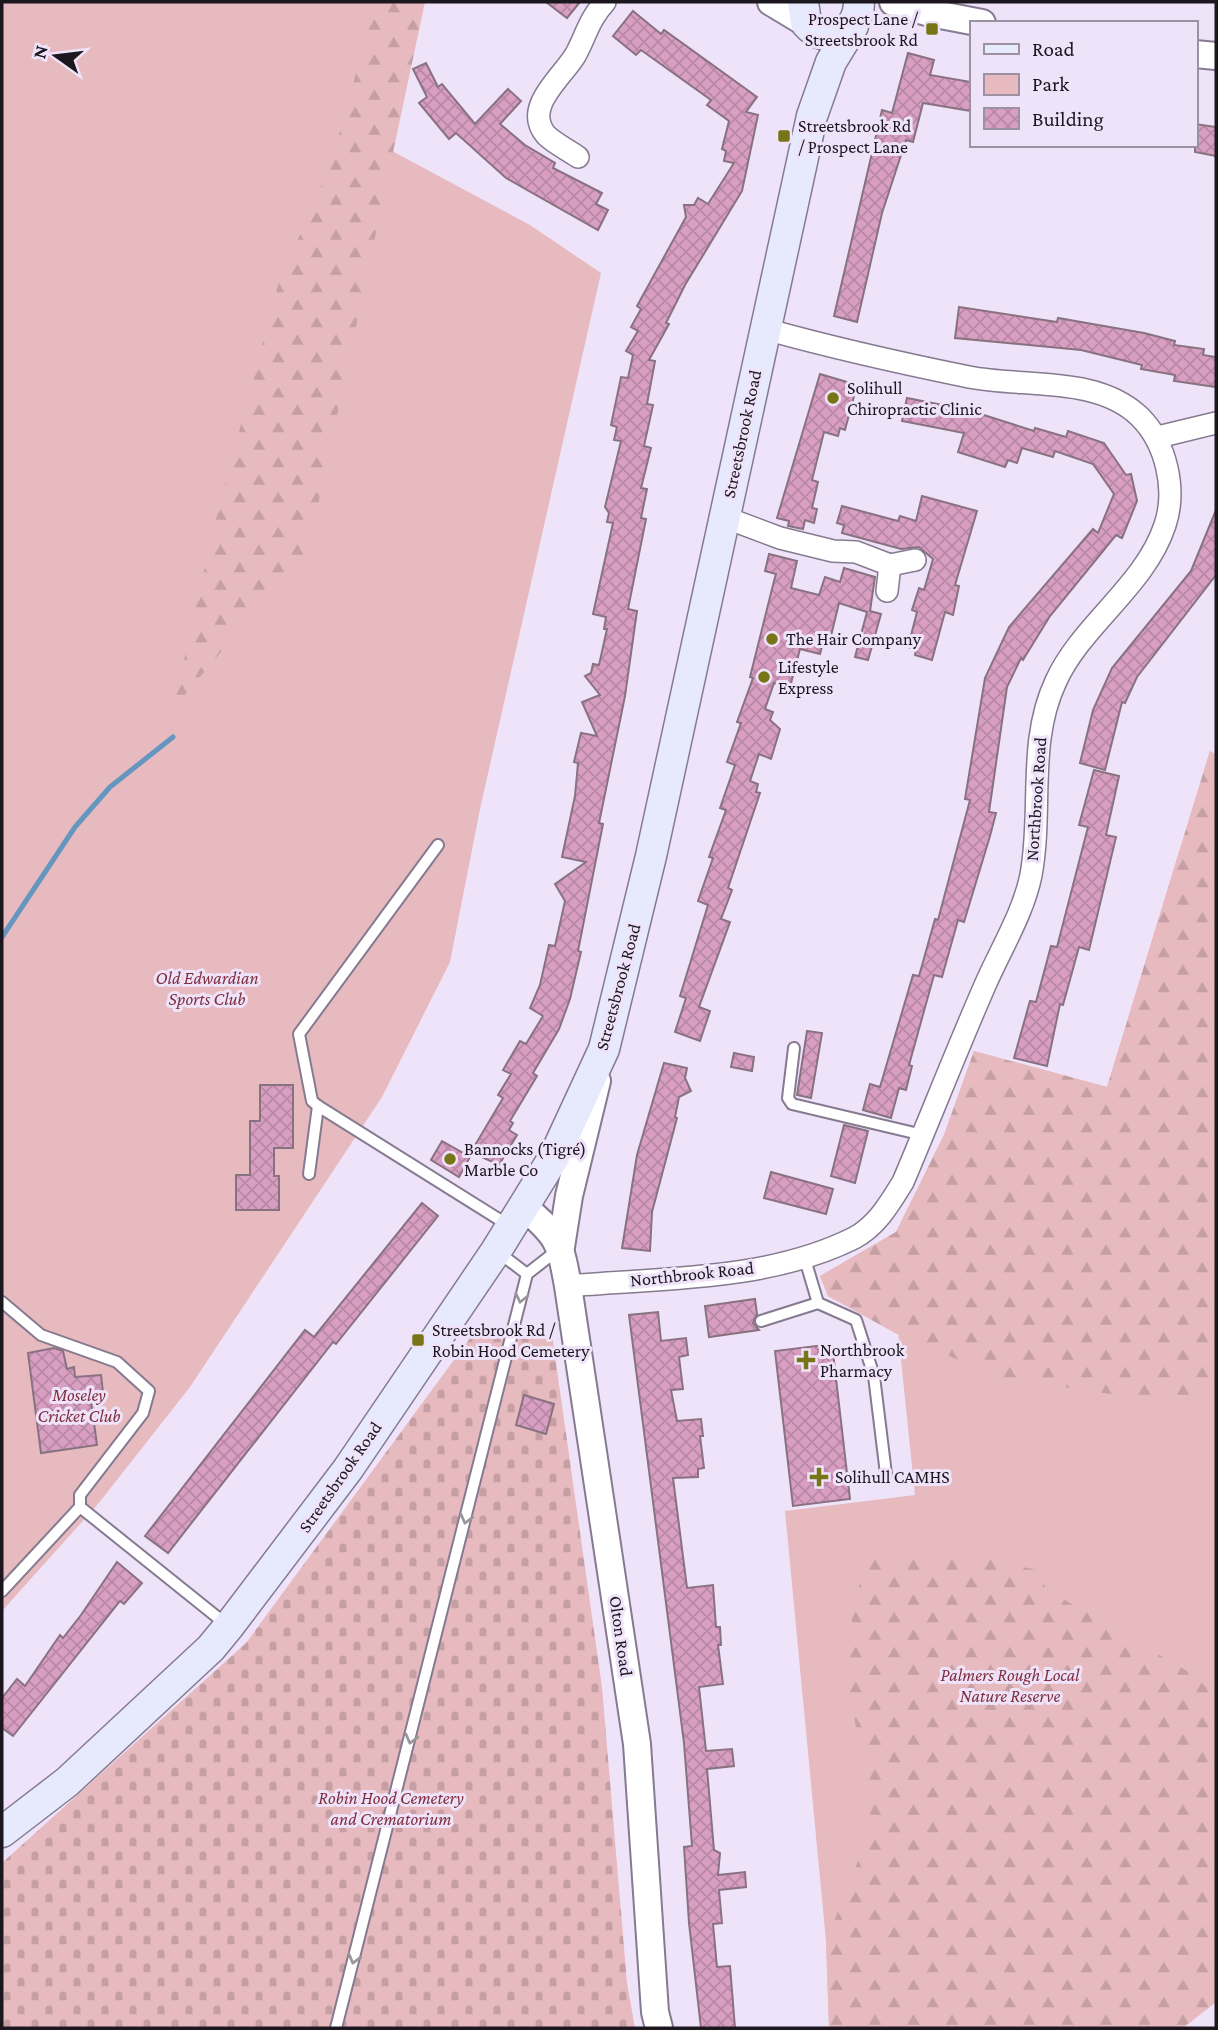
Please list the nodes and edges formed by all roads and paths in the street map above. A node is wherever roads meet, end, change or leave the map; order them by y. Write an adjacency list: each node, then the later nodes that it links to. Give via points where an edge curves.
1 (605, 2): 11 (street, via 540,104 540,124 547,135)
2 (771, 2): 6 (street)
3 (893, 2): 4 (street)
4 (930, 13): 5 (street); 7 (street)
5 (857, 14): 6 (main road, via 837,34); 10 (main road, Streetsbrook Road, via 831,62)
6 (807, 18): 10 (main road, Streetsbrook Road)
7 (972, 21)
8 (1197, 54): 9 (street)
9 (1216, 56)
10 (812, 116): 12 (main road, Streetsbrook Road)
11 (578, 157)
12 (765, 329): 14 (street, via 851,353 974,378 1081,388 1123,404); 15 (main road, Streetsbrook Road)
13 (1216, 423): 14 (street)
14 (1158, 437): 23 (street, Northbrook Road, via 1169,486 1165,525 1144,564 1056,680 1038,741 1030,877)
15 (724, 517): 17 (street, via 780,538 856,552); 21 (main road, Streetsbrook Road)
16 (915, 561): 17 (street)
17 (890, 565): 18 (street)
18 (887, 591)
19 (438, 845): 22 (lane, via 299,1034 312,1101)
20 (794, 1048): 23 (lane, via 788,1098 792,1104)
21 (604, 1049): 25 (main road, Streetsbrook Road, via 554,1157); 26 (street, Olton Road)
22 (318, 1107): 24 (lane); 25 (lane)
23 (923, 1135): 27 (street, Northbrook Road, via 884,1213 855,1237)
24 (309, 1174)
25 (510, 1228): 26 (street, Olton Road, via 551,1231); 28 (lane); 36 (main road, Streetsbrook Road, via 348,1469)
26 (561, 1247): 28 (lane); 29 (street, Olton Road)
27 (804, 1256): 29 (street, Northbrook Road, via 743,1271); 31 (lane)
28 (527, 1274): 38 (lane, one-way to 38)
29 (568, 1286): 39 (street, Olton Road, via 637,1744 655,2012)
30 (2, 1302): 34 (lane, via 41,1335 117,1362 149,1391 143,1413 80,1495)
31 (818, 1303): 32 (lane); 33 (lane, via 856,1320 874,1377)
32 (761, 1321)
33 (886, 1474)
34 (80, 1507): 35 (lane); 36 (lane)
35 (2, 1591)
36 (229, 1626): 37 (main road, Streetsbrook Road, via 67,1782)
37 (2, 1832)
38 (336, 2028)
39 (660, 2028)

